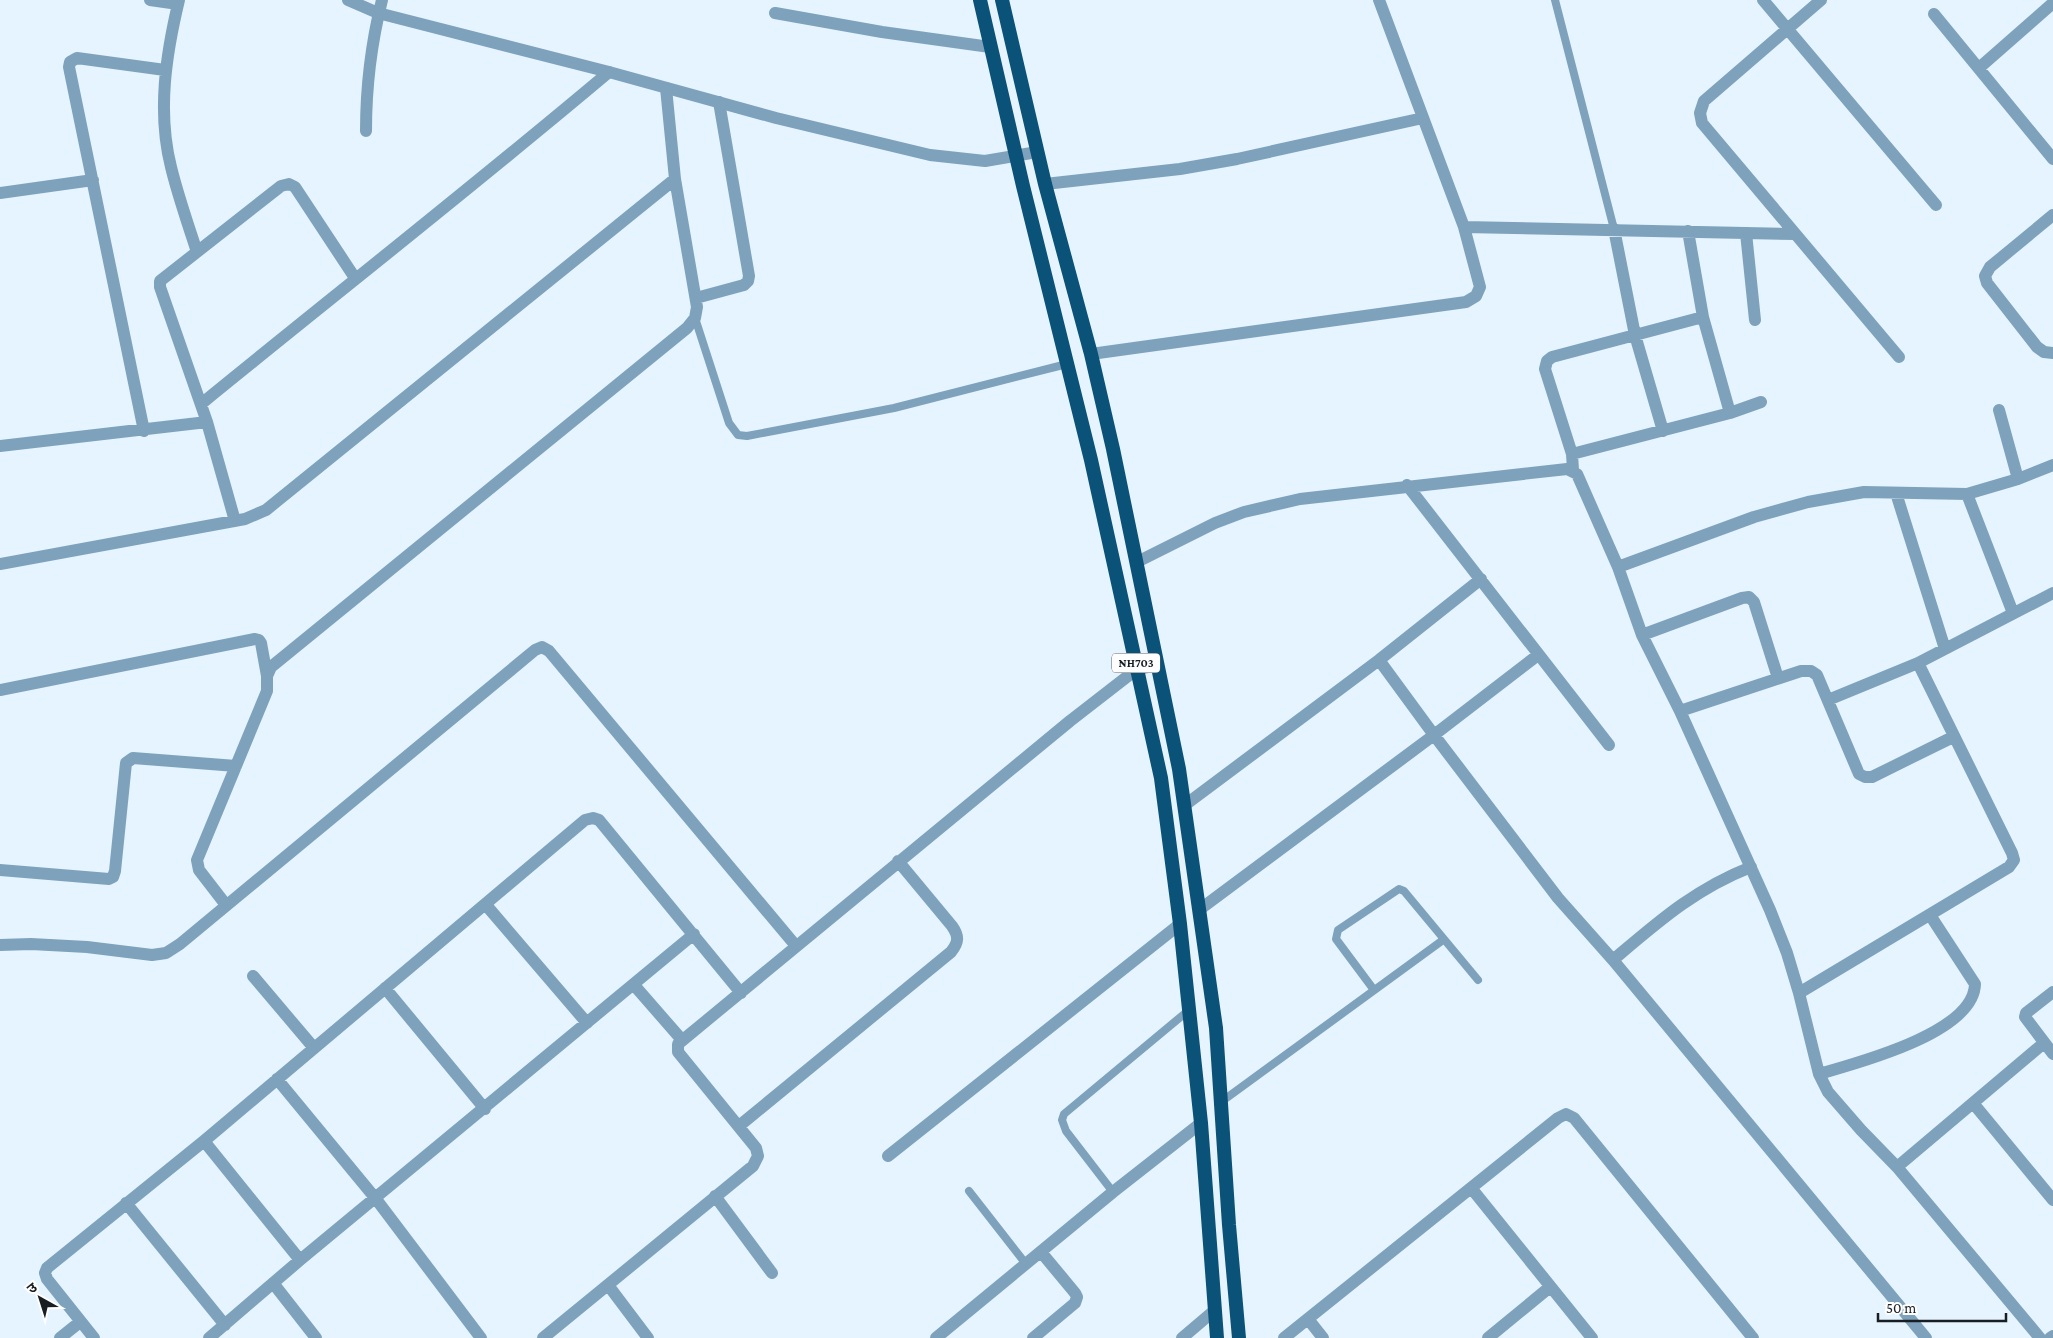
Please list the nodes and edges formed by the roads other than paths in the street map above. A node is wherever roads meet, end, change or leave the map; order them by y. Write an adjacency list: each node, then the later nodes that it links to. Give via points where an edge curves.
1 (150, 0): 10 (street)
2 (348, 0): 12 (street)
3 (382, 0): 12 (street)
4 (980, 0): 16 (highway, NH703)
5 (1002, 0): 24 (highway, NH703)
6 (1379, 0): 22 (street)
7 (1555, 0): 34 (lane)
8 (1763, 0): 15 (street)
9 (1821, 0): 15 (street)
10 (179, 2): 18 (street)
11 (2053, 3): 17 (street)
12 (378, 13): 19 (street); 23 (street, via 366,94)
13 (775, 13): 16 (street)
14 (1934, 14): 17 (street)
15 (1787, 29): 31 (street); 37 (street, via 1704,101 1700,113 1702,123)
16 (990, 47): 25 (highway, NH703)
17 (1979, 68): 26 (street)
18 (165, 70): 28 (street, via 77,58 70,62); 38 (street, via 164,117 170,166)
19 (609, 72): 20 (street); 39 (street, via 502,162)
20 (666, 88): 21 (street); 27 (street)
21 (719, 102): 25 (street, via 930,155 978,161); 40 (street, via 749,276 744,285)
22 (1423, 118): 29 (street, via 1237,160); 33 (street)
23 (366, 131)
24 (1037, 152): 25 (street); 29 (highway, NH703)
25 (1016, 156): 48 (highway, NH703)
26 (2053, 159)
27 (676, 179): 40 (street); 64 (street, via 266,510)
28 (93, 180): 30 (street); 54 (street)
29 (1045, 184): 46 (highway, NH703)
30 (0, 193)
31 (1936, 205)
32 (2053, 215): 45 (street, via 1990,267 1985,276 1987,283 2037,347)
33 (1464, 227): 34 (street); 46 (street, via 1480,287 1476,296 1466,302)
34 (1614, 229): 35 (street); 44 (street)
35 (1688, 231): 36 (street); 42 (street)
36 (1746, 233): 37 (street); 43 (street)
37 (1795, 234): 47 (street)
38 (197, 252): 39 (street, via 281,186 288,184 296,187); 50 (street, via 165,276 160,287)
39 (355, 278): 50 (street)
40 (696, 298): 41 (street)
41 (695, 318): 48 (lane, via 728,423 738,435 747,436 894,408); 78 (street, via 687,328 271,668)
42 (1703, 318): 44 (street); 52 (street)
43 (1755, 320)
44 (1635, 335): 55 (street); 57 (street, via 1547,361 1545,369)
45 (2053, 353)
46 (1091, 354): 65 (highway, NH703)
47 (1899, 357)
48 (1067, 364): 77 (highway, NH703)
49 (1761, 402): 52 (street)
50 (201, 404): 53 (street)
51 (1999, 410): 60 (street)
52 (1730, 413): 55 (street)
53 (207, 422): 54 (street); 64 (street)
54 (144, 431): 56 (street)
55 (1662, 431): 57 (street)
56 (0, 446)
57 (1572, 454): 59 (street)
58 (2053, 465): 60 (street)
59 (1573, 470): 61 (street); 67 (street)
60 (2018, 479): 63 (street)
61 (1407, 485): 65 (street, via 1300,499 1244,512); 68 (street)
62 (1896, 493): 63 (street); 67 (street, via 1864,492 1808,502 1763,514); 72 (street)
63 (1968, 494): 70 (street)
64 (235, 521): 66 (street)
65 (1137, 562): 76 (highway, NH703)
66 (0, 564)
67 (1618, 567): 71 (street)
68 (1481, 579): 73 (street); 74 (street)
69 (2053, 593): 70 (street)
70 (2014, 613): 72 (street)
71 (1642, 636): 79 (street, via 1749,597 1754,602); 82 (street)
72 (1945, 649): 75 (street)
73 (1538, 654): 83 (street); 85 (street)
74 (1379, 660): 83 (street); 87 (street)
75 (1918, 663): 81 (street); 84 (street)
76 (1158, 664): 77 (street); 87 (highway, NH703)
77 (1137, 669): 88 (street); 95 (highway, NH703, via 1161,778)
78 (267, 676): 80 (street, via 260,643 255,639); 86 (street, via 267,691)
79 (1778, 678): 81 (street, via 1811,670 1817,675); 82 (street)
80 (0, 690)
81 (1828, 700): 84 (street, via 1859,774 1865,777 1872,777)
82 (1680, 711): 89 (street)
83 (1434, 735): 93 (street); 100 (street, via 1558,898)
84 (1953, 737): 94 (street, via 2014,860 2009,867)
85 (1609, 745)
86 (236, 766): 90 (street, via 129,760 126,763 115,871 109,879); 91 (street, via 197,865)
87 (1184, 805): 93 (highway, NH703)
88 (898, 861): 99 (street); 121 (street, via 957,933 955,947)
89 (1751, 867): 100 (street, via 1696,894); 108 (street, via 1787,953)
90 (0, 870)
91 (226, 905): 98 (street, via 166,953 152,955 40,944); 99 (street, via 542,647 549,651)
92 (486, 905): 96 (street, via 585,820 593,818 599,820); 104 (street); 110 (street)
93 (1199, 910): 117 (highway, NH703, via 1216,1028)
94 (1930, 915): 108 (street); 115 (street, via 1975,984 1971,1000 1937,1030 1909,1044)
95 (1180, 924): 109 (highway, NH703); 123 (street)
96 (694, 934): 103 (street); 106 (street)
97 (1443, 940): 102 (lane); 105 (lane); 105 (lane, via 1399,889 1338,930 1336,939)
98 (0, 945)
99 (796, 946): 106 (street)
100 (1613, 960): 160 (street)
101 (253, 976): 113 (street)
102 (1478, 980)
103 (634, 985): 110 (street); 111 (street)
104 (385, 988): 113 (street); 119 (street)
105 (1374, 990): 117 (lane)
106 (742, 992): 111 (street)
107 (2053, 992): 112 (street, via 2025,1017)
108 (1799, 993): 115 (street)
109 (1189, 1010): 120 (highway, NH703); 127 (lane, via 1064,1114 1066,1131)
110 (587, 1023): 119 (street)
111 (682, 1040): 121 (street, via 678,1044 678,1052)
112 (2044, 1043): 114 (street); 118 (street)
113 (314, 1048): 116 (street)
114 (2053, 1054)
115 (1819, 1074): 124 (street, via 1843,1112)
116 (277, 1079): 122 (street); 129 (street)
117 (1221, 1102): 154 (highway, NH703)
118 (1973, 1103): 124 (street); 130 (street)
119 (485, 1109): 129 (street)
120 (1201, 1123): 127 (street); 139 (highway, NH703)
121 (739, 1126): 128 (street, via 756,1148 758,1156 752,1166)
122 (204, 1141): 131 (street); 133 (street)
123 (888, 1156)
124 (1897, 1167): 161 (street)
125 (1472, 1189): 138 (street); 140 (street); 159 (street, via 1558,1118 1566,1114 1574,1118)
126 (969, 1191): 134 (lane)
127 (1113, 1192): 132 (street)
128 (715, 1196): 135 (street); 137 (street)
129 (376, 1199): 133 (street); 147 (street)
130 (2053, 1200)
131 (126, 1203): 141 (street, via 45,1273); 142 (street)
132 (1040, 1252): 134 (street); 151 (street, via 1077,1297 1075,1303)
133 (300, 1260): 136 (street)
134 (1026, 1264): 150 (street)
135 (772, 1273)
136 (272, 1283): 142 (street); 146 (street)
137 (608, 1285): 148 (street); 149 (street)
138 (1550, 1287): 157 (street); 158 (street)
139 (1215, 1310): 152 (street); 153 (highway, NH703)
140 (1308, 1319): 155 (street); 156 (street)
141 (80, 1322): 143 (street); 144 (street)
142 (225, 1325): 145 (street)
143 (60, 1338)
144 (94, 1338)
145 (210, 1338)
146 (316, 1338)
147 (482, 1338)
148 (543, 1338)
149 (648, 1338)
150 (936, 1338)
151 (1033, 1338)
152 (1182, 1338)
153 (1217, 1338)
154 (1239, 1338)
155 (1284, 1338)
156 (1323, 1338)
157 (1488, 1338)
158 (1592, 1338)
159 (1753, 1338)
160 (1926, 1338)
161 (2040, 1338)

